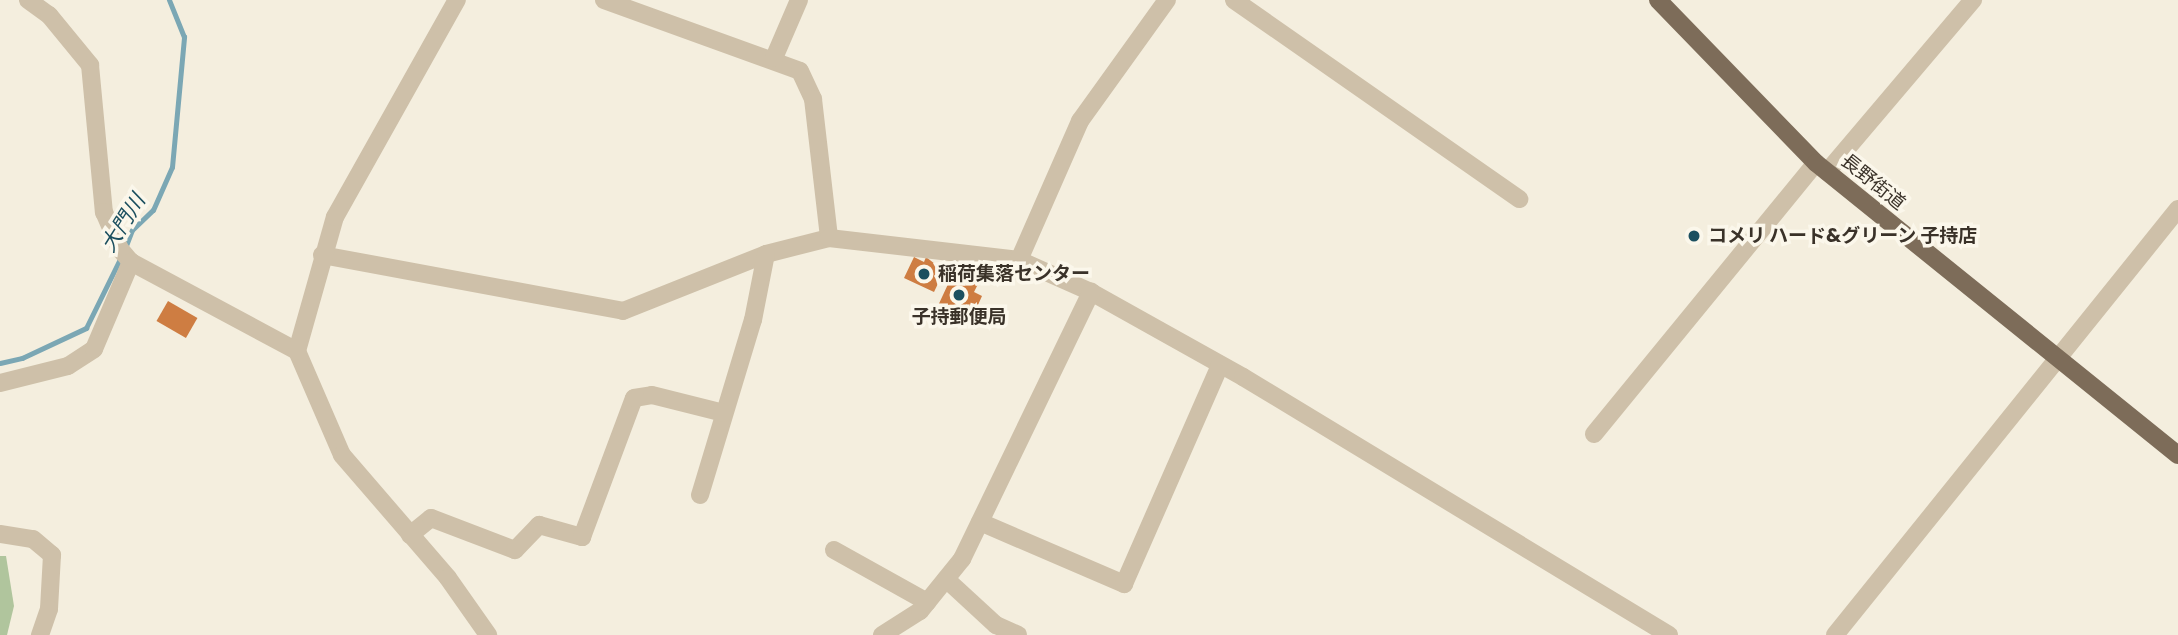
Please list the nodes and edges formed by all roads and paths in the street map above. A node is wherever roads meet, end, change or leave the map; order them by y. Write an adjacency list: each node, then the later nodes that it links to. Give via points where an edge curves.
1 (28, 0): 16 (street, via 49,15 90,65 104,212)
2 (457, 0): 15 (street, via 351,186)
3 (604, 0): 9 (street)
4 (799, 0): 9 (street)
5 (1167, 0): 17 (street, via 1080,121)
6 (1234, 0): 11 (street)
7 (1658, 0): 10 (main road, 長野街道)
8 (1973, 0): 10 (street)
9 (774, 58): 13 (street, via 800,71 813,99)
10 (1821, 167): 20 (main road, 長野街道); 24 (street)
11 (1519, 199)
12 (2178, 209): 20 (street)
13 (829, 238): 14 (street); 17 (street)
14 (766, 254): 15 (street, via 623,311); 23 (street, via 753,320)
15 (322, 255): 19 (street)
16 (127, 257): 19 (street); 22 (street, via 94,349 68,366)
17 (1019, 260): 18 (street)
18 (1091, 292): 21 (street); 27 (street)
19 (297, 351): 29 (street, via 342,455)
20 (2056, 357): 25 (main road, 長野街道); 38 (street)
21 (1220, 365): 27 (street, via 1124,584); 37 (street, via 1500,528)
22 (0, 383)
23 (724, 413): 26 (street); 29 (street, via 653,395 634,398 582,537 539,525 515,550 432,518)
24 (1594, 435)
25 (2178, 455)
26 (700, 495)
27 (980, 522): 31 (street)
28 (0, 534): 33 (street, via 33,539 52,555 49,610)
29 (410, 535): 34 (street)
30 (834, 550): 32 (street)
31 (946, 579): 32 (street); 36 (street, via 996,625)
32 (927, 602): 35 (street)
33 (40, 635)
34 (488, 635)
35 (882, 635)
36 (1018, 635)
37 (1669, 635)
38 (1835, 635)

